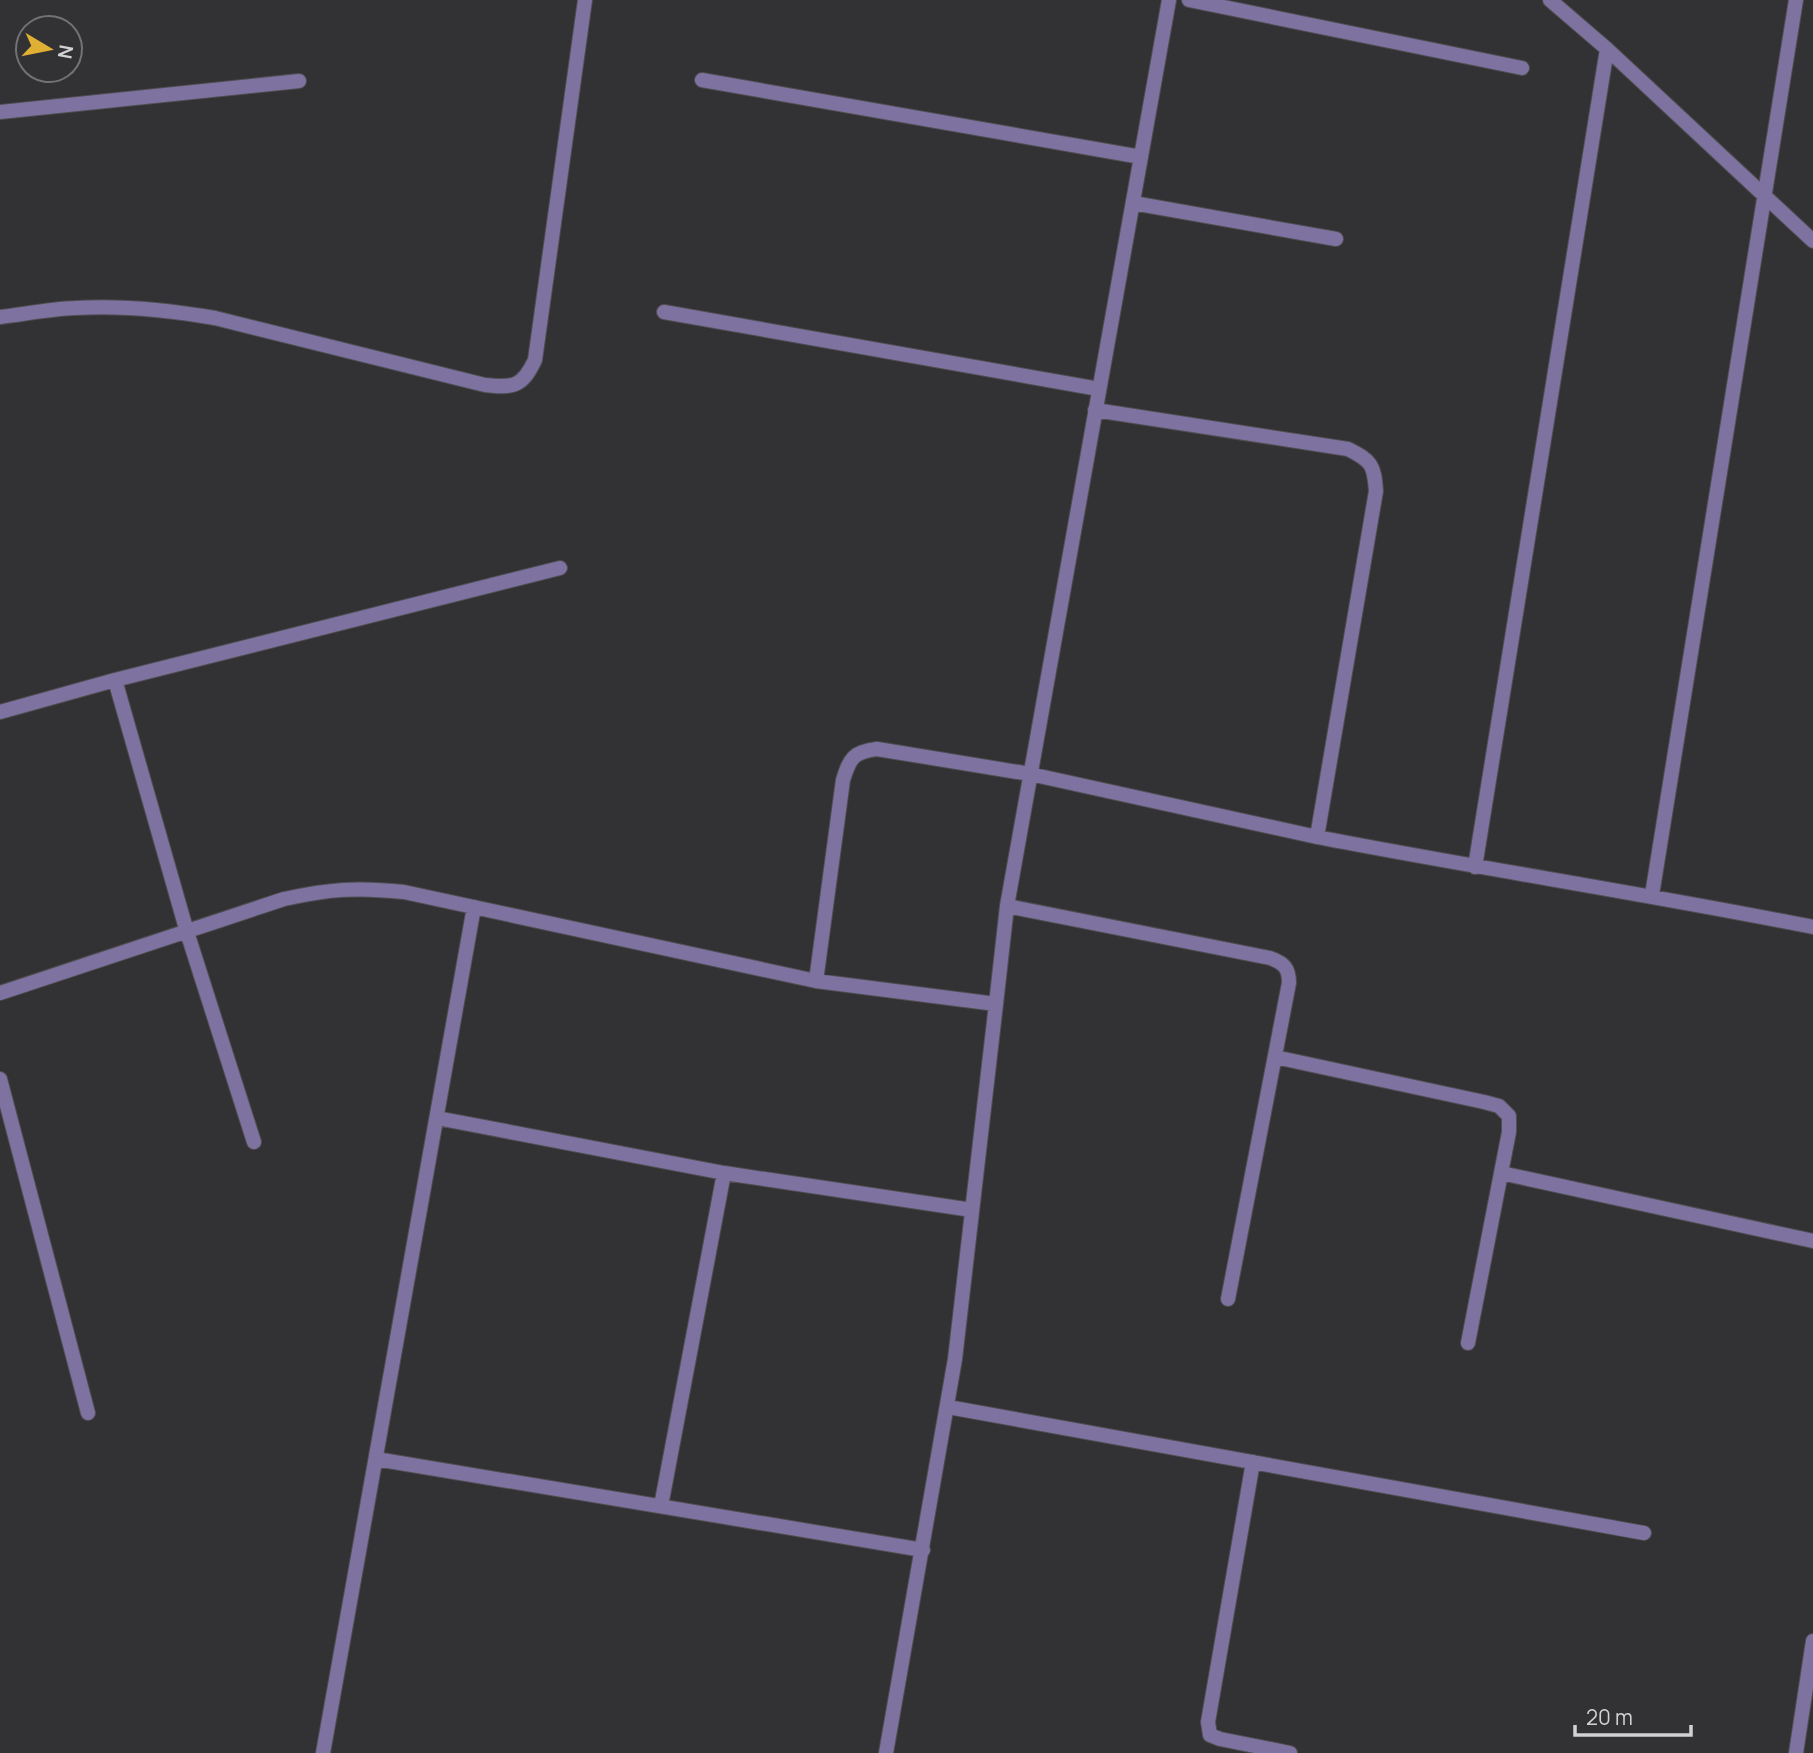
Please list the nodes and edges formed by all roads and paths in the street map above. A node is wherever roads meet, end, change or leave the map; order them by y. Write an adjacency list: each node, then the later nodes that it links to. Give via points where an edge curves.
1 (585, 0): 17 (street, via 535,360 526,379 509,387 485,385 179,312 74,308)
2 (1169, 0): 11 (street)
3 (1189, 0): 7 (street)
4 (1550, 0): 6 (street)
5 (1796, 0): 12 (street)
6 (1607, 49): 12 (street); 25 (street)
7 (1522, 68)
8 (702, 80): 11 (street)
9 (299, 81): 10 (street)
10 (0, 112)
11 (1141, 157): 13 (street)
12 (1763, 195): 15 (street); 26 (street)
13 (1133, 203): 14 (street); 18 (street)
14 (1336, 239)
15 (1813, 241)
16 (664, 312): 18 (street)
17 (0, 317)
18 (1099, 389): 19 (street)
19 (1095, 410): 23 (street); 24 (street, via 1348,449 1374,468 1376,491)
20 (560, 568): 21 (street)
21 (115, 680): 22 (street); 30 (street)
22 (0, 712)
23 (1030, 774): 24 (street); 27 (street); 31 (street, via 877,749 861,751 849,761)
24 (1317, 837): 25 (street)
25 (1475, 867): 26 (street)
26 (1652, 895): 29 (street)
27 (1007, 906): 33 (street); 34 (street, via 1281,961 1289,971 1289,983)
28 (474, 908): 30 (street, via 404,892 329,889); 31 (street); 36 (street)
29 (1813, 927)
30 (187, 932): 32 (street); 37 (street)
31 (816, 981): 33 (street)
32 (0, 993)
33 (996, 1004): 40 (street)
34 (1275, 1057): 39 (street, via 1499,1106 1509,1116); 42 (street)
35 (0, 1079): 45 (street)
36 (437, 1118): 38 (street); 46 (street)
37 (254, 1142)
38 (724, 1173): 40 (street); 48 (street)
39 (1501, 1173): 41 (street); 43 (street)
40 (972, 1210): 44 (street)
41 (1813, 1241)
42 (1228, 1299)
43 (1468, 1343)
44 (948, 1407): 47 (street); 50 (street)
45 (88, 1413)
46 (376, 1459): 48 (street); 52 (street)
47 (1253, 1462): 49 (street); 54 (street, via 1208,1722 1210,1735 1220,1740)
48 (661, 1506): 50 (street)
49 (1644, 1533)
50 (923, 1550): 53 (street)
51 (1813, 1641): 55 (street)
52 (323, 1753)
53 (886, 1753)
54 (1290, 1753)
55 (1796, 1753)

